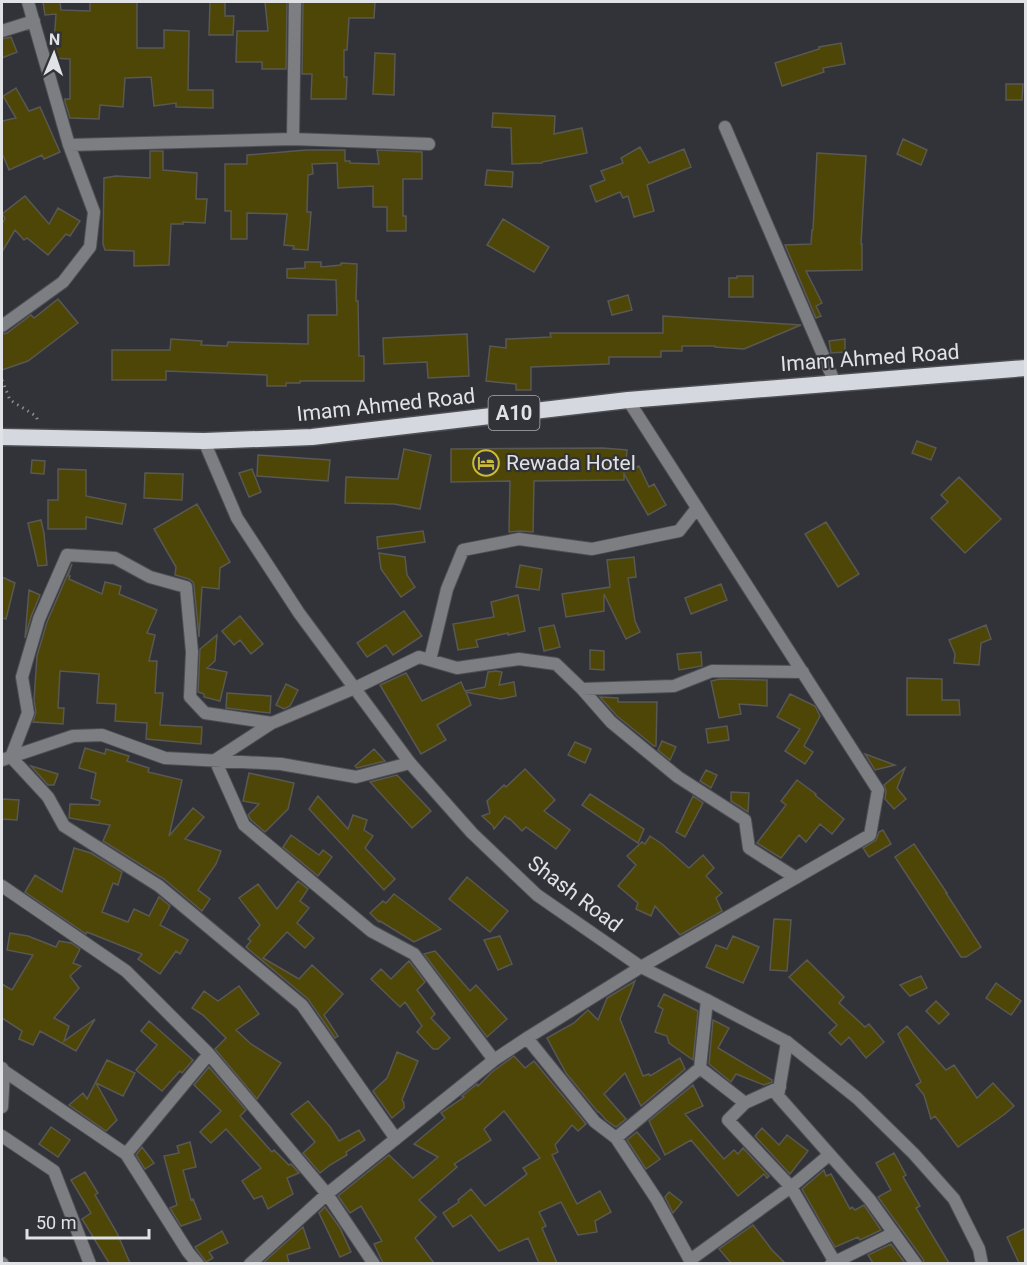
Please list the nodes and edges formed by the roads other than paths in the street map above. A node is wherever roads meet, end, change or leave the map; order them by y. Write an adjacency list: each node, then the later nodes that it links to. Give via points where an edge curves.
1 (27, 2): 3 (street)
2 (295, 2): 6 (street)
3 (34, 21): 4 (street); 8 (street)
4 (2, 31)
5 (725, 127): 11 (street)
6 (293, 139): 7 (street); 8 (street)
7 (429, 144)
8 (69, 145): 9 (street, via 94,212 90,247 63,282)
9 (2, 326)
10 (1026, 368): 11 (highway, Imam Ahmed Road / A10)
11 (835, 382): 12 (highway, Imam Ahmed Road / A10)
12 (628, 400): 14 (highway, Imam Ahmed Road / A10, via 312,437); 15 (street)
13 (2, 436): 14 (highway, Imam Ahmed Road / A10)
14 (204, 441): 18 (street, Shash Road, via 237,518 299,613)
15 (697, 508): 16 (street, via 680,531 592,549 519,539 463,550 447,589); 17 (street)
16 (430, 660): 18 (street, via 419,657); 19 (street, via 457,668 519,659 556,664)
17 (803, 672): 19 (street, via 712,670 674,686); 24 (street, via 878,790 870,835)
18 (355, 688): 20 (street); 23 (street, Shash Road)
19 (582, 689): 24 (street, via 611,722 678,777 745,820 749,848)
20 (272, 723): 21 (street, via 205,713 190,697 192,652 186,587 150,577 116,558 67,555 39,619 22,677 28,713); 22 (street)
21 (6, 759): 22 (street, via 73,736 102,735 165,758); 39 (street, via 48,797 64,826 159,886 302,1005)
22 (215, 760): 23 (street, via 281,764 356,777); 31 (street, via 244,825 371,931 414,954)
23 (410, 763): 26 (street, Shash Road, via 472,833 537,896)
24 (796, 878): 26 (street)
25 (2, 886): 30 (street, via 126,971)
26 (641, 967): 27 (street, Shash Road); 28 (street)
27 (707, 1000): 29 (street, Shash Road); 32 (street)
28 (527, 1038): 31 (street); 38 (street, via 595,1122)
29 (787, 1042): 34 (street); 52 (street, Shash Road, via 857,1098 954,1199)
30 (209, 1054): 40 (street); 43 (street)
31 (494, 1060): 39 (street)
32 (700, 1068): 35 (street); 38 (street)
33 (3, 1070): 36 (street); 40 (street)
34 (780, 1087): 35 (street); 41 (street, via 778,1096)
35 (745, 1103): 42 (street, via 728,1120)
36 (2, 1107)
37 (2, 1136): 46 (street, via 54,1171)
38 (616, 1138): 45 (street)
39 (396, 1139): 43 (street)
40 (126, 1154): 47 (street)
41 (829, 1155): 42 (street); 44 (street)
42 (791, 1187): 45 (street); 50 (street)
43 (327, 1194): 48 (street); 49 (street)
44 (894, 1233): 50 (street); 51 (street)
45 (691, 1262)
46 (90, 1263)
47 (198, 1263)
48 (250, 1263)
49 (374, 1263)
50 (834, 1263)
51 (916, 1263)
52 (982, 1263)

